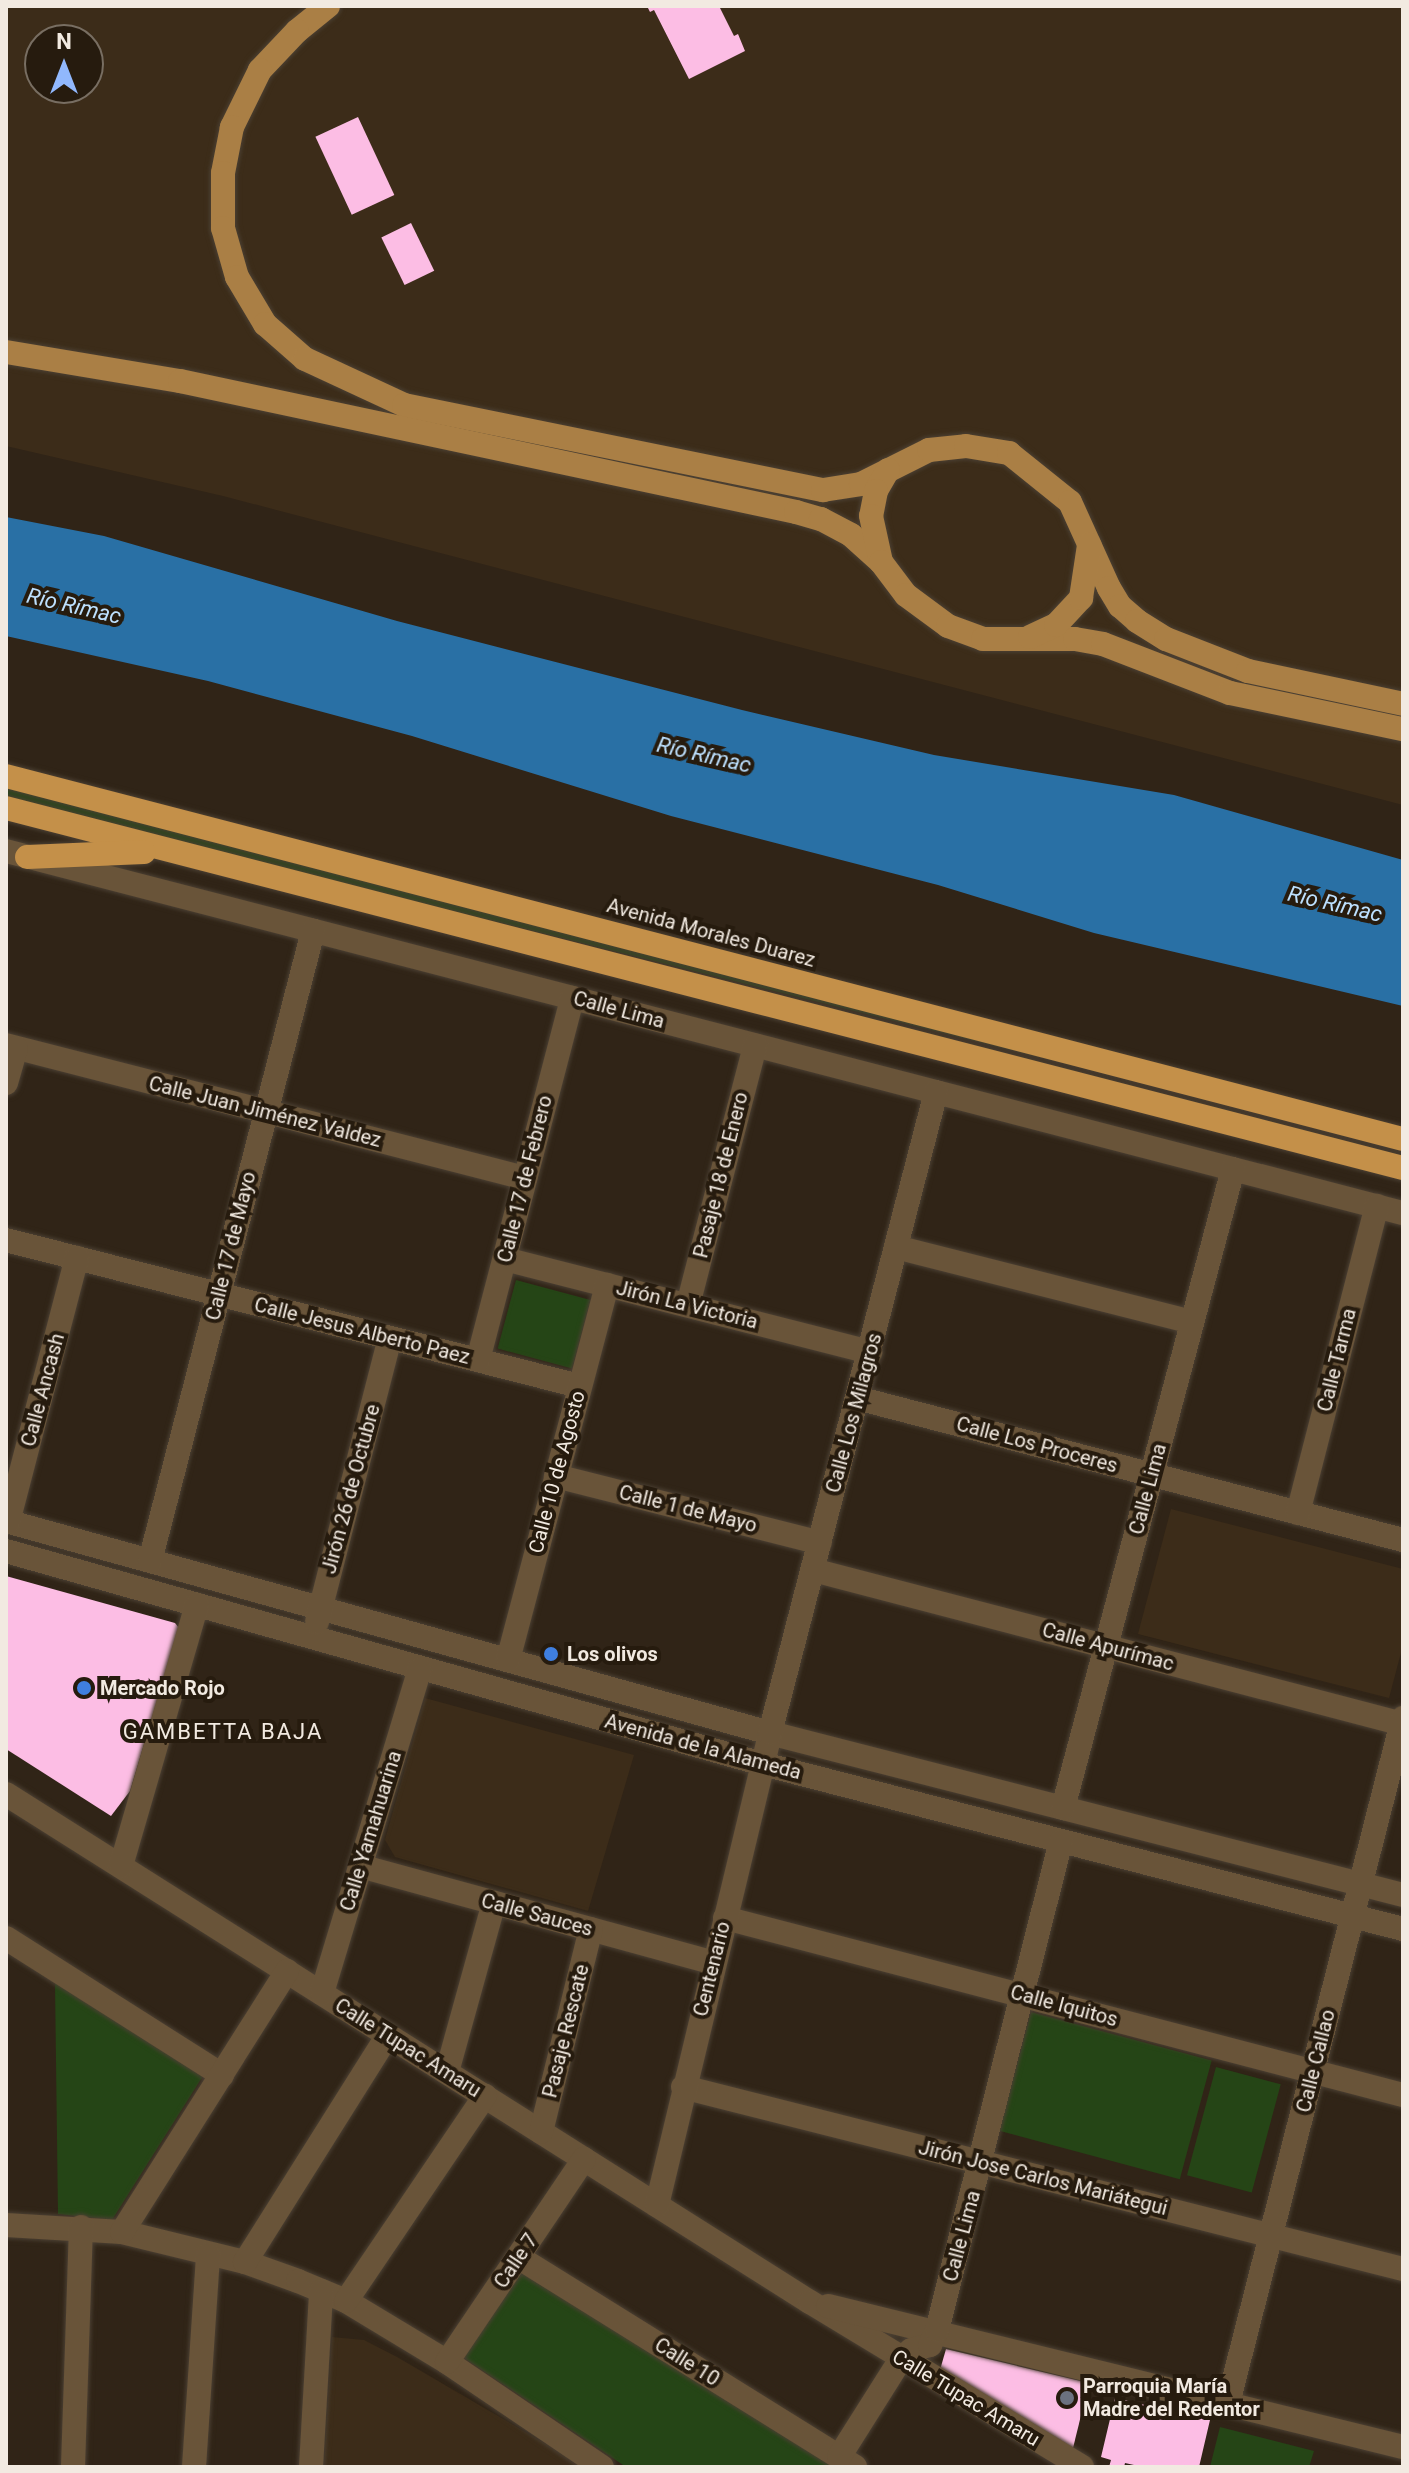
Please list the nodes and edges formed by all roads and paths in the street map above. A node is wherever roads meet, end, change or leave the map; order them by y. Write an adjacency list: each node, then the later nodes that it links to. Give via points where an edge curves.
1 (328, 6): 3 (main road, via 260,70 232,127 223,173 223,228 237,277 265,324 282,340 305,359 404,405 823,490 861,484)
2 (6, 352): 5 (main road, via 180,381 796,512 851,535)
3 (888, 470): 4 (main road, via 949,446 1009,453 1070,502); 5 (main road, via 871,516)
4 (1089, 540): 6 (main road, via 1081,598 1056,625); 7 (main road, via 1120,606 1166,639 1248,671)
5 (881, 562): 6 (main road, via 906,595 948,626 983,639)
6 (1028, 638): 8 (main road, via 1103,644 1230,693)
7 (1403, 704)
8 (1403, 729)
9 (6, 776): 20 (highway, Avenida Morales Duarez)
10 (6, 808): 11 (highway)
11 (172, 850): 12 (highway); 21 (highway)
12 (16, 854): 13 (street, Calle Lima)
13 (313, 931): 14 (street, Calle Lima); 19 (street, Calle 17 de Mayo)
14 (572, 998): 15 (street, Calle Lima); 23 (street, Calle 17 de Febrero)
15 (755, 1045): 18 (street, Calle Lima); 32 (street, Pasaje 18 de Enero)
16 (11, 1046): 17 (street); 19 (street, Calle Juan Jiménez Valdez)
17 (6, 1083)
18 (936, 1092): 22 (street, Calle Lima); 27 (street, Calle Los Milagros)
19 (266, 1112): 23 (street, Calle Juan Jiménez Valdez); 31 (street, Calle 17 de Mayo)
20 (1403, 1139)
21 (1403, 1168)
22 (1233, 1169): 24 (street, Calle Lima); 33 (street, Calle Lima)
23 (525, 1178): 29 (street, Calle 17 de Febrero)
24 (1377, 1206): 25 (street, Calle Lima); 41 (street, Calle Tarma)
25 (1403, 1213)
26 (6, 1240): 28 (street, Calle Jesus Alberto Paez)
27 (896, 1247): 33 (street); 35 (street, Calle Los Milagros)
28 (77, 1258): 31 (street, Calle Jesus Alberto Paez); 42 (street, Calle Ancash)
29 (505, 1259): 30 (street, Jirón La Victoria); 36 (street, Calle 17 de Febrero)
30 (607, 1285): 32 (street, Jirón La Victoria); 37 (street, Calle 10 de Agosto)
31 (219, 1294): 34 (street, Calle Jesus Alberto Paez); 46 (street, Calle 17 de Mayo)
32 (688, 1305): 35 (street, Jirón La Victoria)
33 (1192, 1322): 39 (street, Calle Lima)
34 (390, 1338): 36 (street, Calle Jesus Alberto Paez); 49 (street, Jirón 26 de Octubre)
35 (870, 1352): 38 (street, Calle Los Milagros)
36 (478, 1360): 37 (street, Calle Jesus Alberto Paez)
37 (579, 1386): 40 (street, Calle 10 de Agosto)
38 (857, 1398): 39 (street, Calle Los Proceres); 44 (street, Calle Los Milagros)
39 (1152, 1475): 41 (street, Calle Los Proceres); 51 (street, Calle Lima)
40 (556, 1476): 44 (street, Calle 1 de Mayo); 52 (street, Calle 10 de Agosto)
41 (1298, 1513): 43 (street, Calle Los Proceres)
42 (7, 1522): 46 (street, Avenida de la Alameda)
43 (1403, 1540)
44 (820, 1543): 47 (street, Calle Los Milagros)
45 (6, 1551): 48 (street, Avenida de la Alameda)
46 (150, 1561): 49 (street, Avenida de la Alameda)
47 (813, 1570): 51 (street, Calle Apurímac); 55 (street, Calle Los Milagros)
48 (197, 1605): 50 (street, Avenida de la Alameda); 60 (street)
49 (320, 1608): 50 (street, Jirón 26 de Octubre); 52 (street, Avenida de la Alameda)
50 (312, 1640): 53 (street, Avenida de la Alameda)
51 (1106, 1646): 54 (street, Calle Apurímac); 58 (street, Calle Lima)
52 (508, 1660): 55 (street, Avenida de la Alameda)
53 (420, 1669): 56 (street, Avenida de la Alameda); 61 (street, Calle Yamahuarina)
54 (1403, 1722): 62 (street, Calle Callao)
55 (770, 1733): 56 (street, Centenario); 58 (street, Avenida de la Alameda)
56 (763, 1764): 59 (street, Avenida de la Alameda); 66 (street, Centenario)
57 (6, 1794): 60 (street, Calle Tupac Amaru)
58 (1063, 1808): 62 (street, Avenida de la Alameda)
59 (1061, 1841): 65 (street, Avenida de la Alameda); 73 (street, Calle Lima)
60 (121, 1866): 71 (street, Calle Tupac Amaru)
61 (360, 1866): 64 (street, Calle Sauces); 72 (street, Calle Yamahuarina)
62 (1361, 1884): 63 (street, Avenida de la Alameda); 65 (street, Calle Callao)
63 (1403, 1895)
64 (494, 1903): 67 (street, Calle Sauces); 75 (street)
65 (1353, 1916): 68 (street, Avenida de la Alameda); 76 (street, Calle Callao)
66 (725, 1918): 70 (street, Centenario); 73 (street, Calle Iquitos)
67 (591, 1929): 70 (street, Calle Sauces); 81 (street, Pasaje Rescate)
68 (1403, 1929)
69 (6, 1938): 77 (street)
70 (714, 1963): 78 (street, Centenario)
71 (287, 1971): 72 (street, Calle Tupac Amaru); 77 (street)
72 (322, 1993): 74 (street, Calle Tupac Amaru)
73 (1024, 1996): 76 (street, Calle Iquitos); 83 (street, Calle Lima)
74 (388, 2035): 75 (street, Calle Tupac Amaru); 91 (street)
75 (447, 2072): 80 (street, Calle Tupac Amaru)
76 (1313, 2072): 79 (street, Calle Iquitos); 88 (street, Calle Callao)
77 (222, 2075): 87 (street)
78 (683, 2087): 83 (street, Jirón Jose Carlos Mariátegui); 84 (street, Centenario)
79 (1403, 2095)
80 (485, 2096): 81 (street, Calle Tupac Amaru); 94 (street)
81 (541, 2132): 82 (street, Calle Tupac Amaru)
82 (584, 2159): 84 (street, Calle Tupac Amaru); 90 (street, Calle 7)
83 (981, 2162): 88 (street, Jirón Jose Carlos Mariátegui); 96 (street, Calle Lima)
84 (657, 2205): 95 (street, Calle Tupac Amaru)
85 (6, 2225): 86 (street)
86 (81, 2227): 87 (street); 102 (street)
87 (122, 2232): 89 (street)
88 (1271, 2236): 92 (street, Jirón Jose Carlos Mariátegui); 99 (street, Calle Callao)
89 (208, 2254): 91 (street); 103 (street)
90 (518, 2257): 98 (street, Calle 7); 101 (street, Calle 10)
91 (245, 2262): 93 (street)
92 (1403, 2269)
93 (321, 2291): 94 (street); 104 (street)
94 (346, 2301): 98 (street)
95 (810, 2302): 96 (street, Calle Tupac Amaru); 97 (street, Calle Tupac Amaru)
96 (937, 2330): 97 (street, via 930,2345); 99 (street, Calle Tupac Amaru)
97 (901, 2359): 101 (street); 106 (street, Calle Tupac Amaru)
98 (447, 2362): 105 (street)
99 (1228, 2403): 100 (street, Calle Tupac Amaru)
100 (1403, 2447)
101 (847, 2462)
102 (73, 2467)
103 (194, 2467)
104 (311, 2467)
105 (602, 2467)
106 (1082, 2467)

